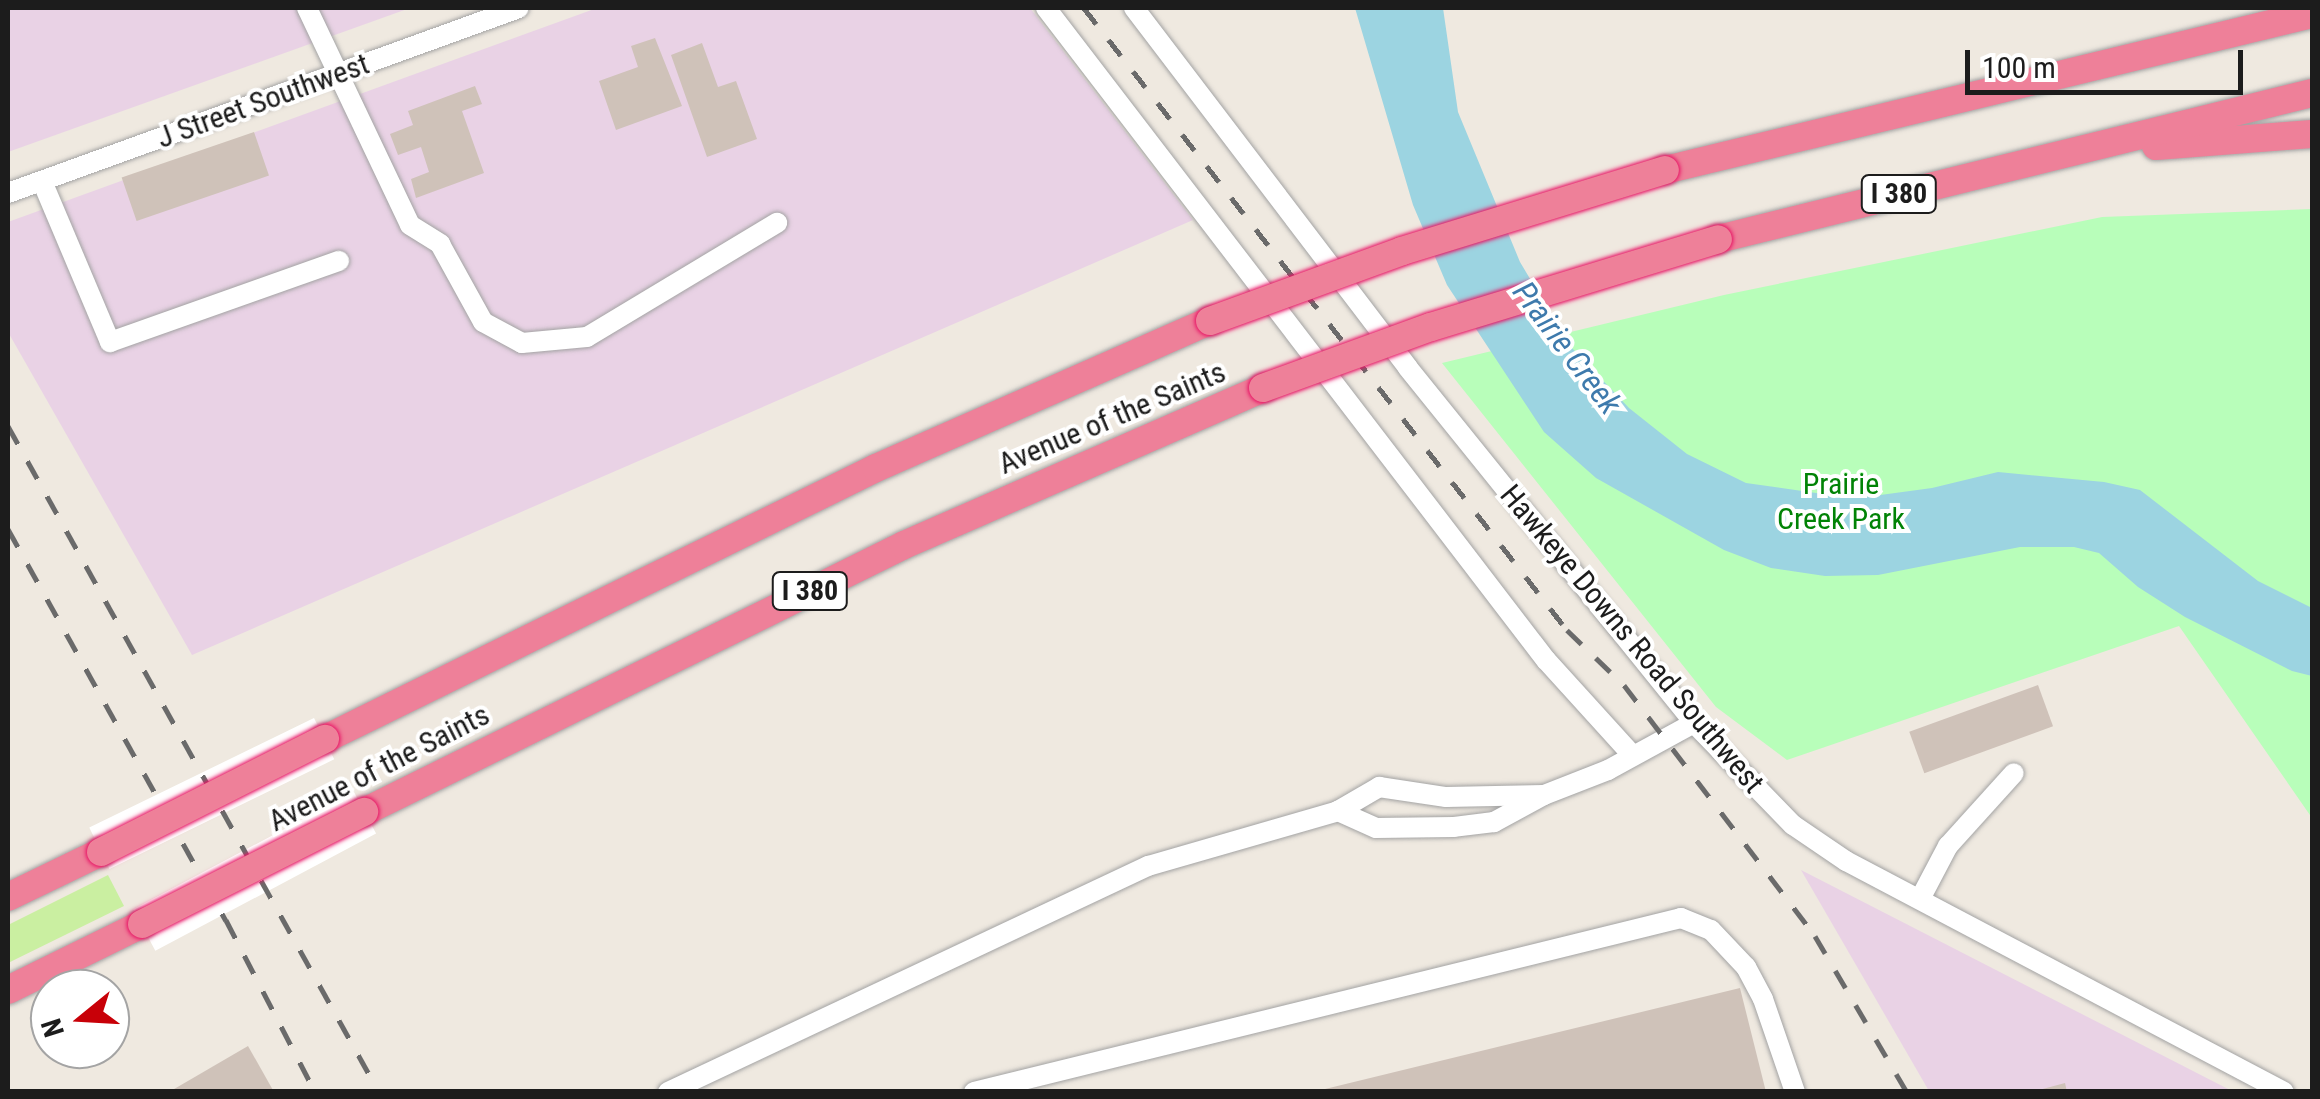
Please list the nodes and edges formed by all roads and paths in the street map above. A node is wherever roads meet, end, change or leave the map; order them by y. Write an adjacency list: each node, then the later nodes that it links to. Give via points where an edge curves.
1 (307, 8): 6 (street)
2 (518, 8): 6 (street, J Street Southwest)
3 (1046, 8): 15 (street, via 1546,660)
4 (1134, 8): 14 (street, Hawkeye Downs Road Southwest, via 1408,368)
5 (2312, 14): 19 (highway, Avenue of the Saints / I 380, bridge, via 1665,170 1402,251 1210,321 876,468)
6 (337, 74): 10 (street, J Street Southwest); 12 (street, via 410,226 440,244 484,322 522,343 587,337)
7 (2312, 93): 9 (highway, Avenue of the Saints / I 380)
8 (2312, 134): 9 (highway)
9 (2080, 152): 23 (highway, Avenue of the Saints / I 380, bridge, via 1718,240 1431,327 1264,388 904,545)
10 (42, 181): 11 (street, J Street Southwest); 13 (street, via 110,342)
11 (8, 193)
12 (777, 223)
13 (339, 261)
14 (1694, 723): 15 (street); 22 (street, Hawkeye Downs Road Southwest, via 1793,826)
15 (1632, 755): 17 (street)
16 (2014, 773): 22 (street, via 1948,846)
17 (1544, 795): 18 (street, via 1446,797 1378,787); 18 (street, via 1494,822 1454,828 1376,828)
18 (1338, 811): 24 (street, via 1148,866)
19 (68, 867): 20 (highway); 21 (highway, Avenue of the Saints / I 380)
20 (8, 888)
21 (8, 897)
22 (1920, 899): 27 (street, Hawkeye Downs Road Southwest)
23 (8, 993)
24 (668, 1092)
25 (974, 1092): 26 (street, via 1681,918 1710,930 1746,967)
26 (1795, 1092)
27 (2284, 1092)

